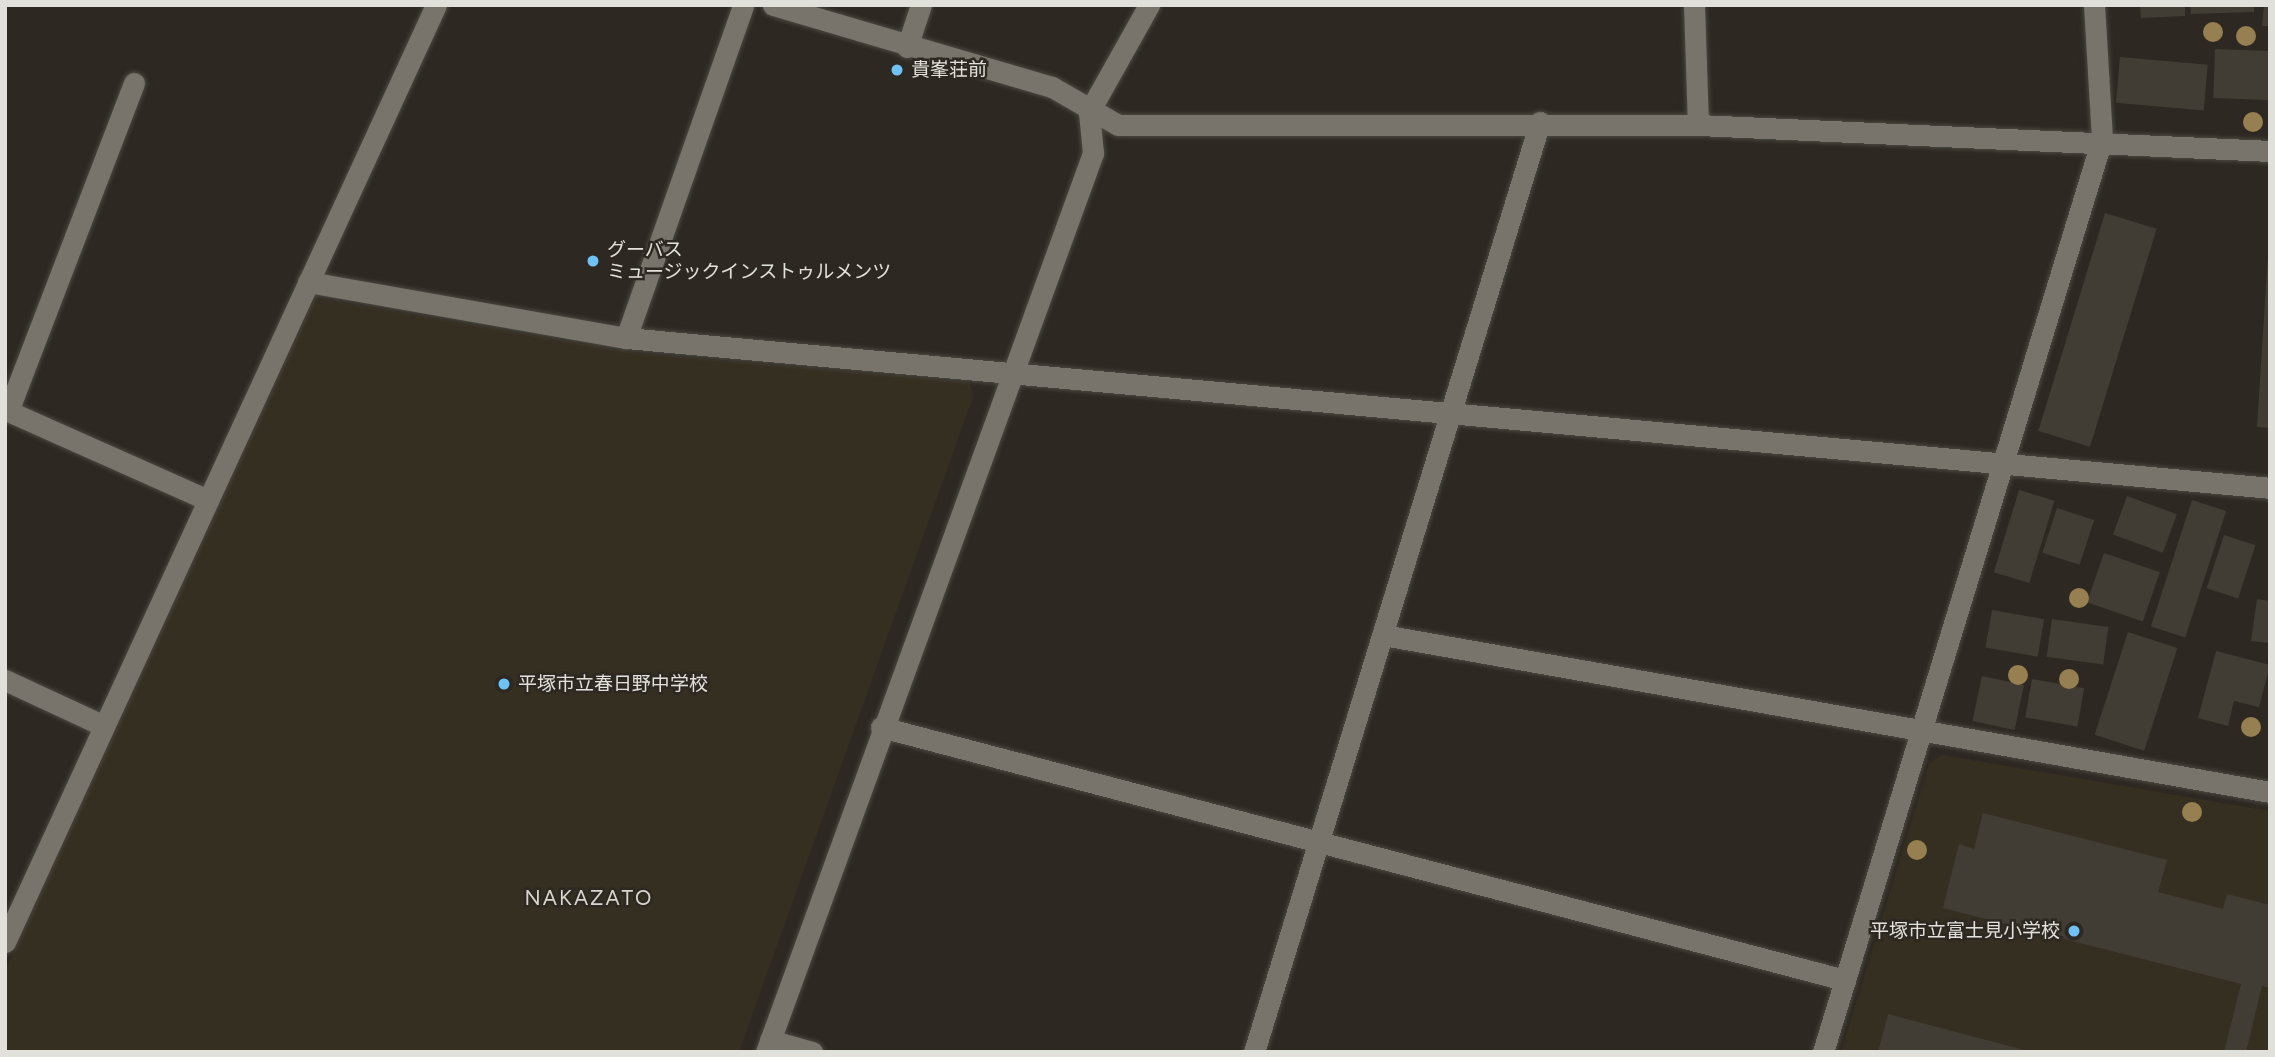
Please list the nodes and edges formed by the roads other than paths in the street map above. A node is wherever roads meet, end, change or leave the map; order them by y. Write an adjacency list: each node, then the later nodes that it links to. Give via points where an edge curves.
1 (436, 5): 15 (street)
2 (743, 5): 16 (street)
3 (773, 5): 8 (street)
4 (921, 5): 8 (street)
5 (1149, 5): 10 (street)
6 (1694, 5): 12 (street)
7 (2094, 5): 13 (street)
8 (907, 47): 10 (street, via 1052,87)
9 (134, 83): 21 (street, via 8,411)
10 (1089, 112): 11 (street, via 1118,125); 17 (street, via 1093,153)
11 (1540, 122): 12 (street); 18 (street)
12 (1698, 125): 13 (street)
13 (2102, 139): 14 (street); 19 (street)
14 (2270, 151)
15 (309, 282): 16 (street); 21 (street)
16 (626, 338): 17 (street)
17 (1008, 374): 18 (street); 25 (street)
18 (1450, 415): 19 (street); 22 (street)
19 (2005, 464): 20 (street); 26 (street)
20 (2270, 488)
21 (208, 500): 24 (street)
22 (1382, 635): 26 (street); 28 (street)
23 (5, 680): 24 (street)
24 (104, 726): 29 (street)
25 (881, 727): 28 (street); 31 (street)
26 (1924, 730): 27 (street); 30 (street)
27 (2270, 792)
28 (1319, 842): 30 (street); 33 (street)
29 (5, 942)
30 (1845, 980): 34 (street)
31 (768, 1046): 32 (street)
32 (812, 1052)
33 (1254, 1052)
34 (1823, 1052)

